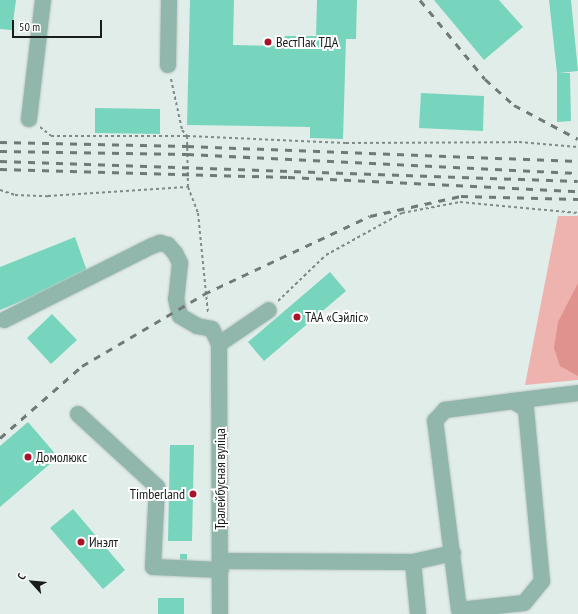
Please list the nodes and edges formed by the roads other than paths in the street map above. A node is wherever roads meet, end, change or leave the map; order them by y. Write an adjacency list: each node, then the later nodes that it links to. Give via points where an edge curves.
1 (43, 0): 4 (street)
2 (169, 0): 3 (street)
3 (168, 65)
4 (29, 119)
5 (269, 310): 7 (street)
6 (4, 320): 7 (street, via 160,243 168,245 180,263 176,299 180,316 197,326 212,329)
7 (219, 344): 13 (street, Тралейбусная вуліца)
8 (578, 393): 9 (street)
9 (512, 401): 11 (street, via 445,410 435,421); 11 (street, via 526,409 542,581 524,603 459,610)
10 (78, 414): 13 (street, via 157,487 153,567)
11 (453, 553): 12 (street)
12 (413, 562): 13 (street); 15 (street)
13 (221, 565): 14 (street, Тралейбусная вуліца)
14 (220, 614)
15 (418, 614)

